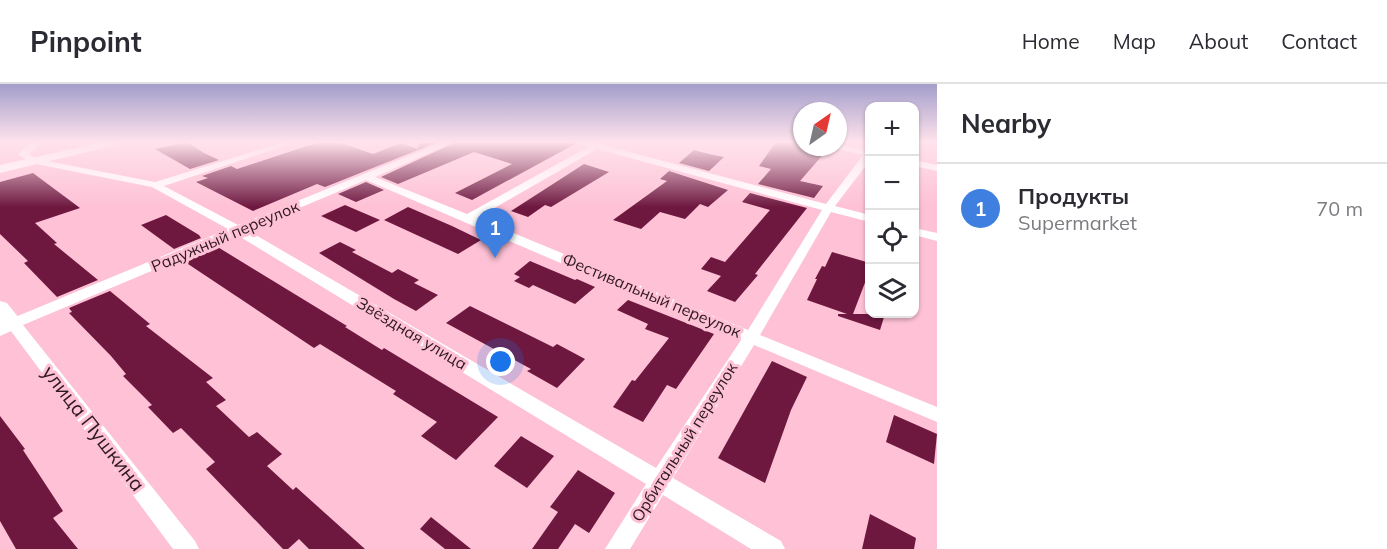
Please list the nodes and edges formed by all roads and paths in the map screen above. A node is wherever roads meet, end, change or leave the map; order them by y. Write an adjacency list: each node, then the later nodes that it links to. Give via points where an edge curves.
1 (23, 164): 10 (street)
2 (48, 164): 12 (street, Звёздная улица)
3 (221, 164): 12 (street)
4 (399, 164): 11 (street, Радужный переулок)
5 (565, 164): 14 (street)
6 (670, 164): 13 (street)
7 (862, 164): 13 (street, Орбитальный переулок)
8 (919, 164): 9 (street)
9 (937, 168)
10 (0, 169)
11 (367, 177): 14 (street, Фестивальный переулок); 16 (street, Радужный переулок)
12 (155, 184): 16 (street, Звёздная улица)
13 (828, 208): 15 (street); 21 (street, Орбитальный переулок)
14 (469, 218): 21 (street, Фестивальный переулок)
15 (865, 218)
16 (238, 230): 20 (street, Радужный переулок); 23 (street, Звёздная улица)
17 (919, 232): 18 (street)
18 (937, 237)
19 (0, 307): 20 (street, улица Пушкина)
20 (7, 326): 24 (street, улица Пушкина)
21 (751, 337): 22 (street, Фестивальный переулок); 23 (street, Орбитальный переулок)
22 (937, 415)
23 (660, 480): 25 (street, Орбитальный переулок); 26 (street, Звёздная улица)
24 (188, 549)
25 (616, 549)
26 (773, 549)

